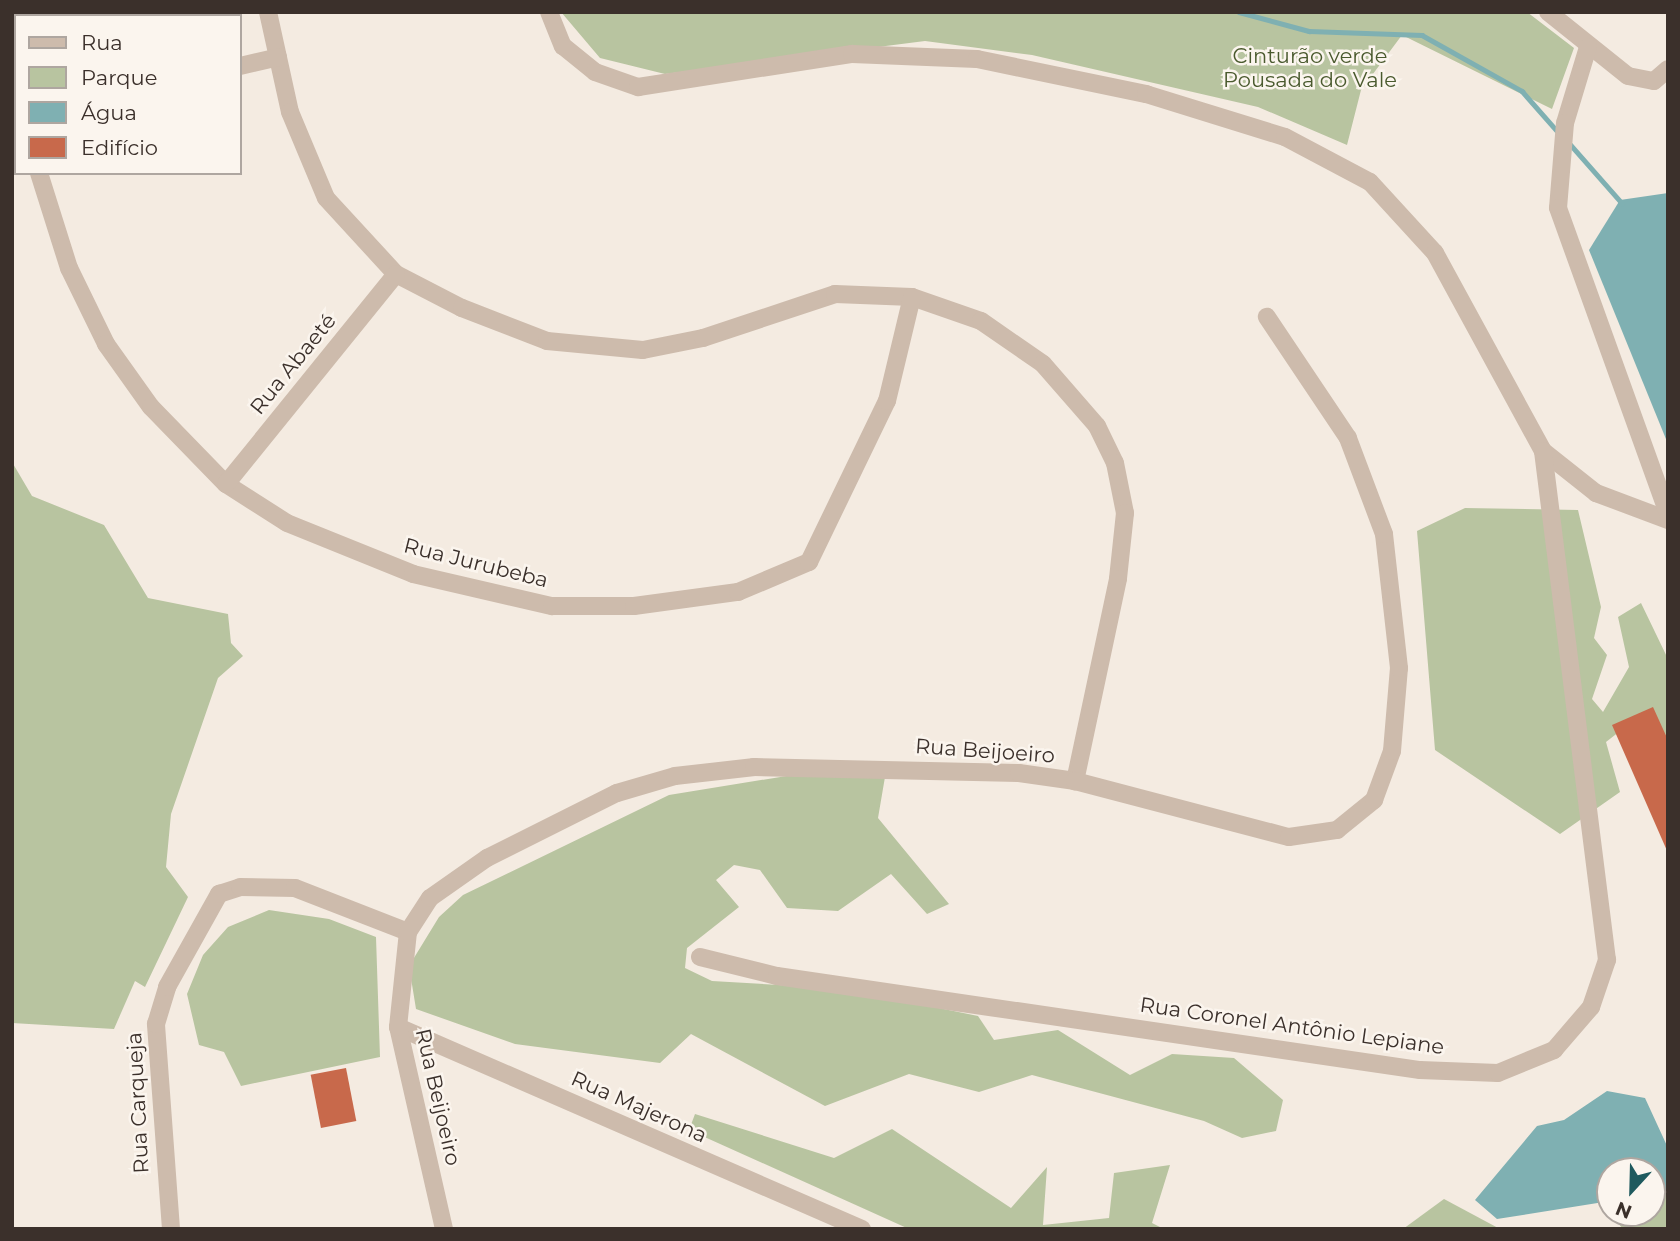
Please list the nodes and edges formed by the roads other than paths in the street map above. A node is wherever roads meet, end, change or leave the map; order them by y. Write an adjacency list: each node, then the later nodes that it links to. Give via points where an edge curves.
1 (268, 12): 5 (street)
2 (550, 12): 12 (street, via 563,46 595,72 638,87 852,54 977,59 1146,94 1285,137 1370,182 1435,253)
3 (1548, 12): 4 (street)
4 (1588, 47): 7 (street, via 1629,76 1654,81); 14 (street, via 1564,123 1558,208)
5 (278, 57): 6 (street); 9 (street, via 290,112 326,198)
6 (242, 66)
7 (1668, 69)
8 (39, 175): 13 (street, Rua Jurubeba, via 69,268 106,344 151,407)
9 (396, 274): 10 (street, via 547,341 643,350 703,338 835,294); 13 (street, Rua Abaeté)
10 (912, 297): 13 (street, Rua Jurubeba, via 887,401 809,562 738,592 634,606 552,606 413,574 287,523); 16 (street, via 981,321 1043,364 1097,426 1115,463 1124,544)
11 (1267, 317): 16 (street, Rua Beijoeiro, via 1348,438 1384,534 1399,668 1392,751 1374,800 1337,830 1289,837)
12 (1543, 452): 15 (street, via 1596,493); 18 (street, Rua Coronel Antônio Lepiane, via 1606,960 1591,1007 1554,1050 1498,1073 1420,1070 777,976)
13 (226, 484)
14 (1668, 514)
15 (1668, 520)
16 (1075, 781): 17 (street, Rua Beijoeiro, via 885,767 754,767 675,776 617,793 487,858 430,898)
17 (408, 932): 19 (street, Rua Beijoeiro); 21 (street, Rua Carqueja, via 295,888 240,887 219,894 167,987 156,1024)
18 (700, 957)
19 (398, 1027): 20 (street, Rua Majerona); 22 (street, Rua Beijoeiro)
20 (856, 1228)
21 (171, 1229)
22 (444, 1229)

